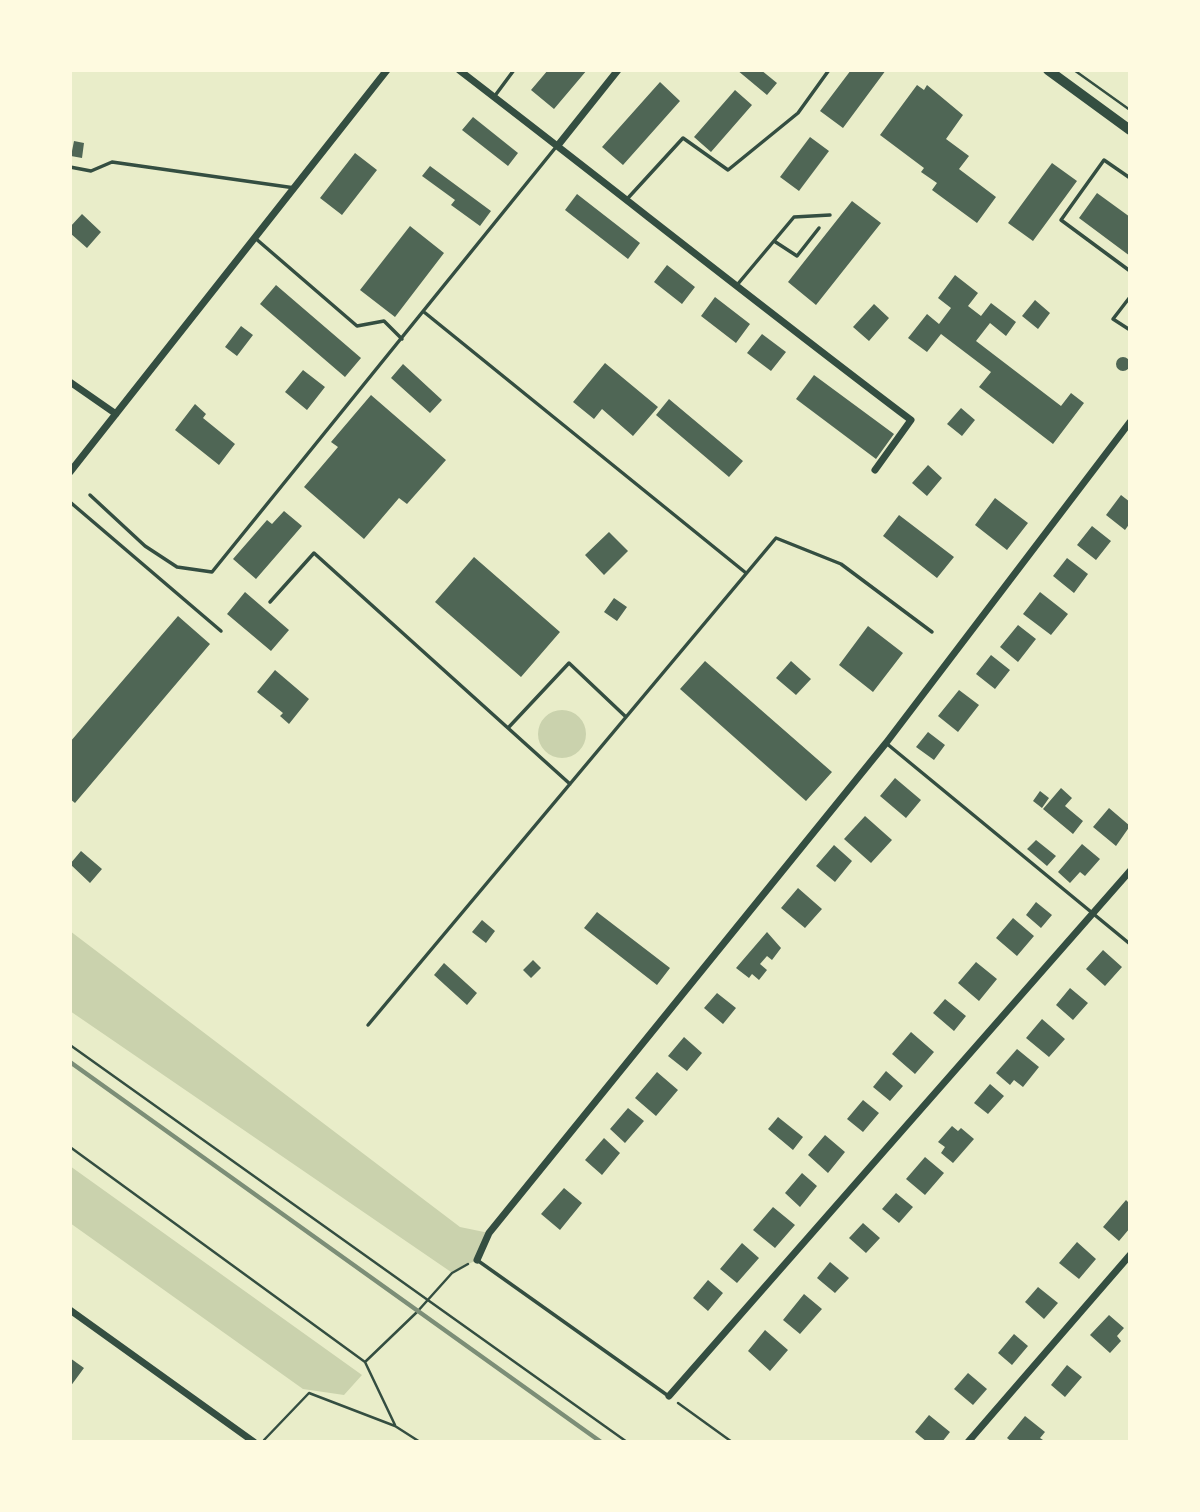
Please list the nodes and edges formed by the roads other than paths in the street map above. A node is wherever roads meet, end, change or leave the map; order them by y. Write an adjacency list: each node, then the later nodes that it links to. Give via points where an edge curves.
1 (387, 70): 12 (street)
2 (459, 70): 7 (street)
3 (514, 70): 7 (lane)
4 (618, 70): 9 (street)
5 (829, 70): 13 (lane, via 798,113 728,170 683,138)
6 (1048, 70): 8 (main road)
7 (494, 97): 9 (street)
8 (1130, 130)
9 (559, 144): 13 (street); 21 (lane)
10 (70, 167): 12 (lane, via 91,171 112,162)
11 (1130, 178): 18 (lane, via 1104,159 1061,220)
12 (295, 188): 16 (street)
13 (628, 198): 19 (street)
14 (830, 215): 17 (lane, via 794,217)
15 (818, 228): 17 (lane, via 797,256)
16 (255, 238): 23 (lane, via 357,326 384,321); 25 (street)
17 (774, 241): 19 (lane)
18 (1130, 271)
19 (736, 287): 27 (street, via 911,420)
20 (1130, 296): 22 (lane, via 1114,319)
21 (424, 312): 23 (lane); 31 (lane)
22 (1130, 330)
23 (402, 339): 29 (lane, via 212,572 177,567 145,546)
24 (70, 382): 25 (street)
25 (116, 414): 28 (street)
26 (1130, 422): 37 (street)
27 (875, 470)
28 (70, 472)
29 (90, 495)
30 (70, 502): 33 (lane)
31 (747, 573): 34 (lane, via 776,538 841,564); 35 (lane)
32 (270, 602): 36 (lane, via 314,553)
33 (220, 631)
34 (932, 632)
35 (626, 717): 36 (lane, via 569,663); 38 (lane)
36 (509, 728): 38 (lane)
37 (886, 743): 40 (lane); 44 (street, via 489,1233)
38 (570, 784): 42 (lane)
39 (1130, 871): 40 (street)
40 (1093, 914): 41 (lane); 46 (street)
41 (1130, 944)
42 (368, 1025)
43 (1130, 1255): 48 (street)
44 (477, 1260): 46 (lane)
45 (70, 1310): 47 (street)
46 (669, 1396)
47 (254, 1442)
48 (968, 1442)

